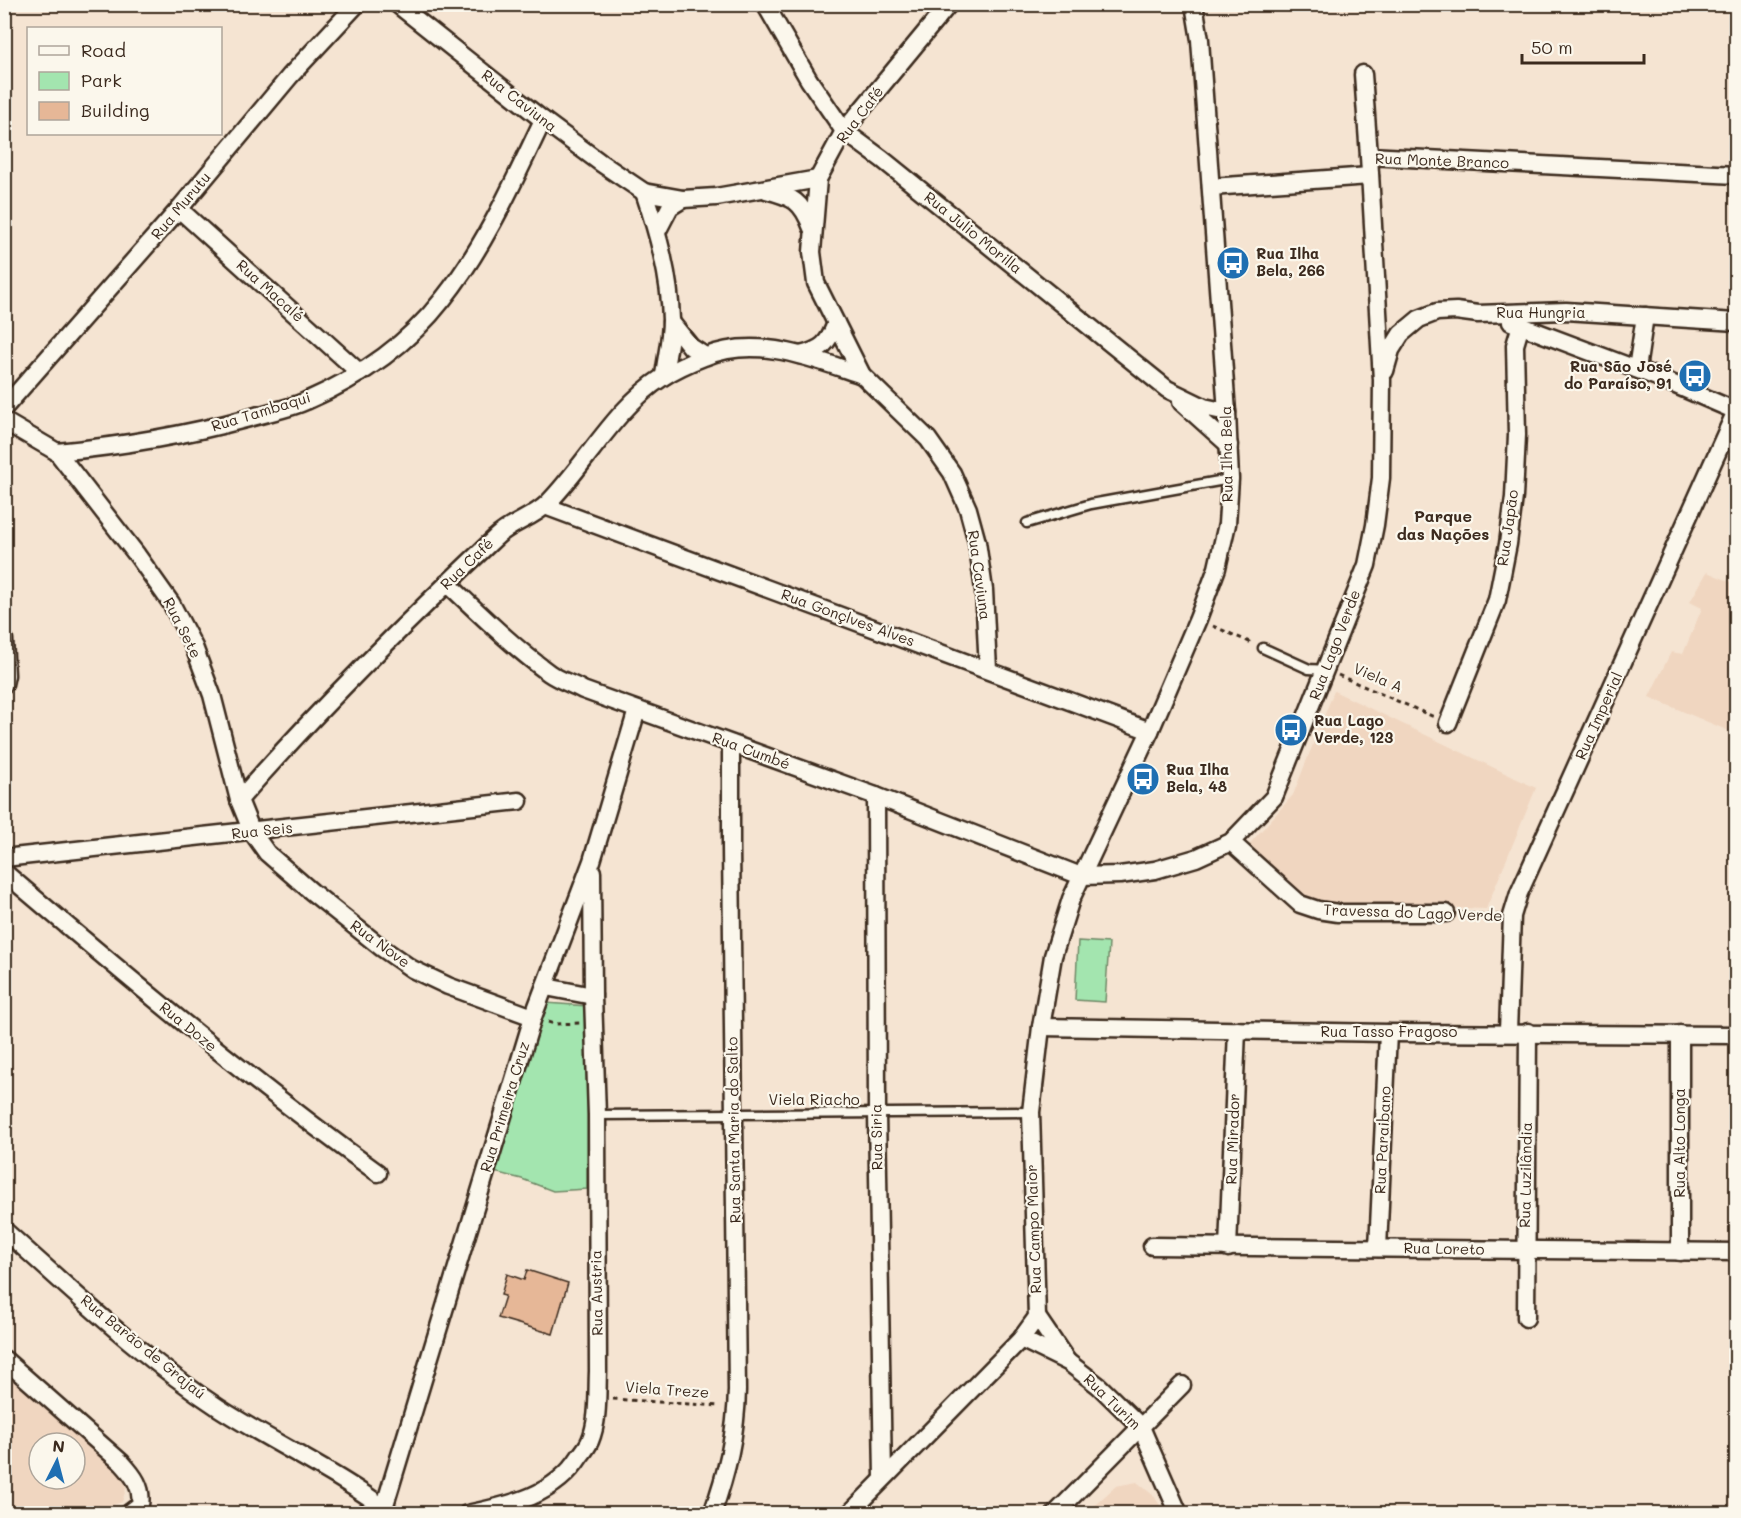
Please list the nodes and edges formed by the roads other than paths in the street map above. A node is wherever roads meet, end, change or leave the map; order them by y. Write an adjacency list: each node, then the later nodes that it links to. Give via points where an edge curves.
1 (357, 4): 17 (street, Rua Murutu, via 290,76)
2 (397, 4): 7 (street, Rua Caviuna)
3 (765, 4): 8 (street, Rua Julio Morilla, via 809,80)
4 (950, 4): 8 (street, Rua Café)
5 (1194, 4): 13 (street, Rua Ilha Bela)
6 (1363, 74): 9 (street)
7 (543, 120): 15 (street, Rua Caviuna); 29 (street, Rua Tambaqui, via 476,252 443,299 403,342)
8 (844, 130): 12 (street, Rua Café); 33 (street, Rua Julio Morilla)
9 (1369, 156): 10 (street, Rua Monte Branco); 11 (street, Rua Monte Branco)
10 (1737, 175)
11 (1370, 176): 13 (street); 32 (street, Rua Monte Branco)
12 (818, 179): 14 (street); 19 (street, Rua Caviuna)
13 (1211, 187): 36 (street, Rua Ilha Bela)
14 (762, 189): 16 (street); 19 (street, Rua Caviuna, via 796,200 806,212)
15 (644, 192): 16 (street); 18 (street)
16 (683, 199): 18 (street, via 670,207)
17 (179, 209): 29 (street, Rua Macalé); 34 (street, Rua Murutu)
18 (657, 232): 22 (street, via 667,273)
19 (813, 232): 24 (street, Rua Caviuna, via 816,283)
20 (1478, 314): 21 (street, Rua Hungria, via 1566,311); 25 (street); 32 (street, Rua Hungria, via 1437,312 1419,319 1401,334 1391,350)
21 (1645, 316): 23 (street, Rua Hungria); 28 (street)
22 (671, 322): 27 (street, via 691,347); 31 (street)
23 (1737, 322)
24 (836, 323): 26 (street, via 823,346); 30 (street, Rua Caviuna)
25 (1521, 325): 28 (street); 50 (street, Rua Japão, via 1515,345 1517,435 1508,544 1497,600)
26 (801, 355): 27 (street, Rua Caviuna, via 744,347); 30 (street, Rua Caviuna)
27 (705, 356): 31 (street, Rua Caviuna)
28 (1637, 369): 35 (street)
29 (360, 373): 39 (street, Rua Tambaqui, via 305,402 213,427 109,447)
30 (862, 375): 46 (street, Rua Caviuna, via 928,439 952,473 968,509 984,590)
31 (663, 376): 41 (street, Rua Café, via 619,417)
32 (1382, 380): 47 (street, Rua Lago Verde, via 1382,478 1375,525 1366,565)
33 (1167, 389): 36 (street, Rua Julio Morilla, via 1204,407); 38 (street)
34 (4, 408)
35 (1737, 411): 68 (street, Rua Imperial, via 1519,893 1512,916)
36 (1227, 412): 38 (street, Rua Ilha Bela)
37 (4, 421): 39 (street)
38 (1229, 445): 40 (street, Rua Ilha Bela)
39 (57, 452): 54 (street, Rua Sete, via 137,555 194,647 212,695)
40 (1230, 479): 42 (lane, via 1091,504); 51 (street, Rua Ilha Bela, via 1227,524 1216,568)
41 (546, 506): 43 (street, Rua Café, via 501,531); 46 (street, Rua Gonçlves Alves)
42 (1027, 523)
43 (447, 583): 49 (street, Rua Cumbé, via 551,674); 54 (street, Rua Café, via 289,743)
44 (4, 639): 48 (street)
45 (1263, 648): 47 (lane, via 1309,669)
46 (988, 670): 51 (street, Rua Gonçlves Alves)
47 (1326, 670): 57 (street, Rua Lago Verde, via 1274,797)
48 (4, 684)
49 (637, 710): 52 (street, Rua Cumbé); 59 (street, Rua Primeira Cruz)
50 (1448, 723)
51 (1150, 731): 61 (street, Rua Ilha Bela)
52 (731, 744): 53 (street, Rua Cumbé); 74 (street, Rua Santa Maria do Salto)
53 (876, 796): 61 (street, Rua Cumbé); 75 (street, Rua Siria)
54 (239, 800): 56 (street, Rua Sete)
55 (519, 801): 56 (street, Rua Seis)
56 (252, 832): 58 (street, Rua Seis); 65 (street, Rua Nove, via 267,853 312,892 412,969)
57 (1231, 842): 61 (street, Rua Lago Verde, via 1155,870); 62 (street, Travessa do Lago Verde, via 1300,904 1317,910)
58 (4, 858)
59 (592, 861): 63 (street, Rua Primeira Cruz); 64 (street, Rua Austria)
60 (4, 872): 77 (street, Rua Doze, via 247,1075)
61 (1082, 876): 66 (street, Rua Campo Maior, via 1053,956)
62 (1446, 913)
63 (546, 987): 64 (street); 65 (street, Rua Primeira Cruz)
64 (593, 996): 76 (street, Rua Austria)
65 (533, 1017): 93 (street, Rua Primeira Cruz)
66 (1041, 1027): 67 (street, Rua Tasso Fragoso); 73 (street, Rua Campo Maior)
67 (1237, 1030): 70 (street, Rua Tasso Fragoso); 80 (street, Rua Mirador)
68 (1508, 1032): 69 (street, Rua Tasso Fragoso); 70 (street, Rua Tasso Fragoso)
69 (1528, 1032): 71 (street, Rua Tasso Fragoso); 82 (street, Rua Luzilândia)
70 (1388, 1033): 81 (street, Rua Paraibano)
71 (1680, 1034): 72 (street, Rua Tasso Fragoso); 83 (street, Rua Alto Longa)
72 (1737, 1035)
73 (1031, 1112): 75 (lane, Viela Riacho); 85 (street, Rua Campo Maior)
74 (734, 1113): 75 (lane, Viela Riacho); 76 (lane, Viela Riacho); 96 (street, Rua Santa Maria do Salto, via 737,1407 726,1476)
75 (876, 1113): 92 (street, Rua Siria)
76 (597, 1115): 95 (street, Rua Austria, via 597,1398 590,1441 565,1476 551,1487 528,1498)
77 (378, 1173)
78 (4, 1230): 93 (street, Rua Barão de Grajaú, via 170,1373)
79 (1152, 1246): 80 (street, Rua Loreto)
80 (1228, 1248): 81 (street, Rua Loreto)
81 (1378, 1248): 82 (street, Rua Loreto)
82 (1525, 1250): 83 (street, Rua Loreto); 86 (street, Rua Luzilândia)
83 (1680, 1252): 84 (street, Rua Loreto)
84 (1737, 1252)
85 (1037, 1317): 87 (street); 89 (street, Rua Turim)
86 (1526, 1318)
87 (1021, 1339): 89 (street, Rua Turim); 92 (street)
88 (4, 1359): 94 (street, via 133,1475 140,1505)
89 (1068, 1362): 91 (street, Rua Turim)
90 (1182, 1385): 91 (street)
91 (1141, 1427): 98 (street); 99 (street, Rua Turim)
92 (883, 1478): 97 (street)
93 (387, 1511)
94 (128, 1514)
95 (467, 1514)
96 (712, 1514)
97 (849, 1514)
98 (1055, 1514)
99 (1179, 1514)

